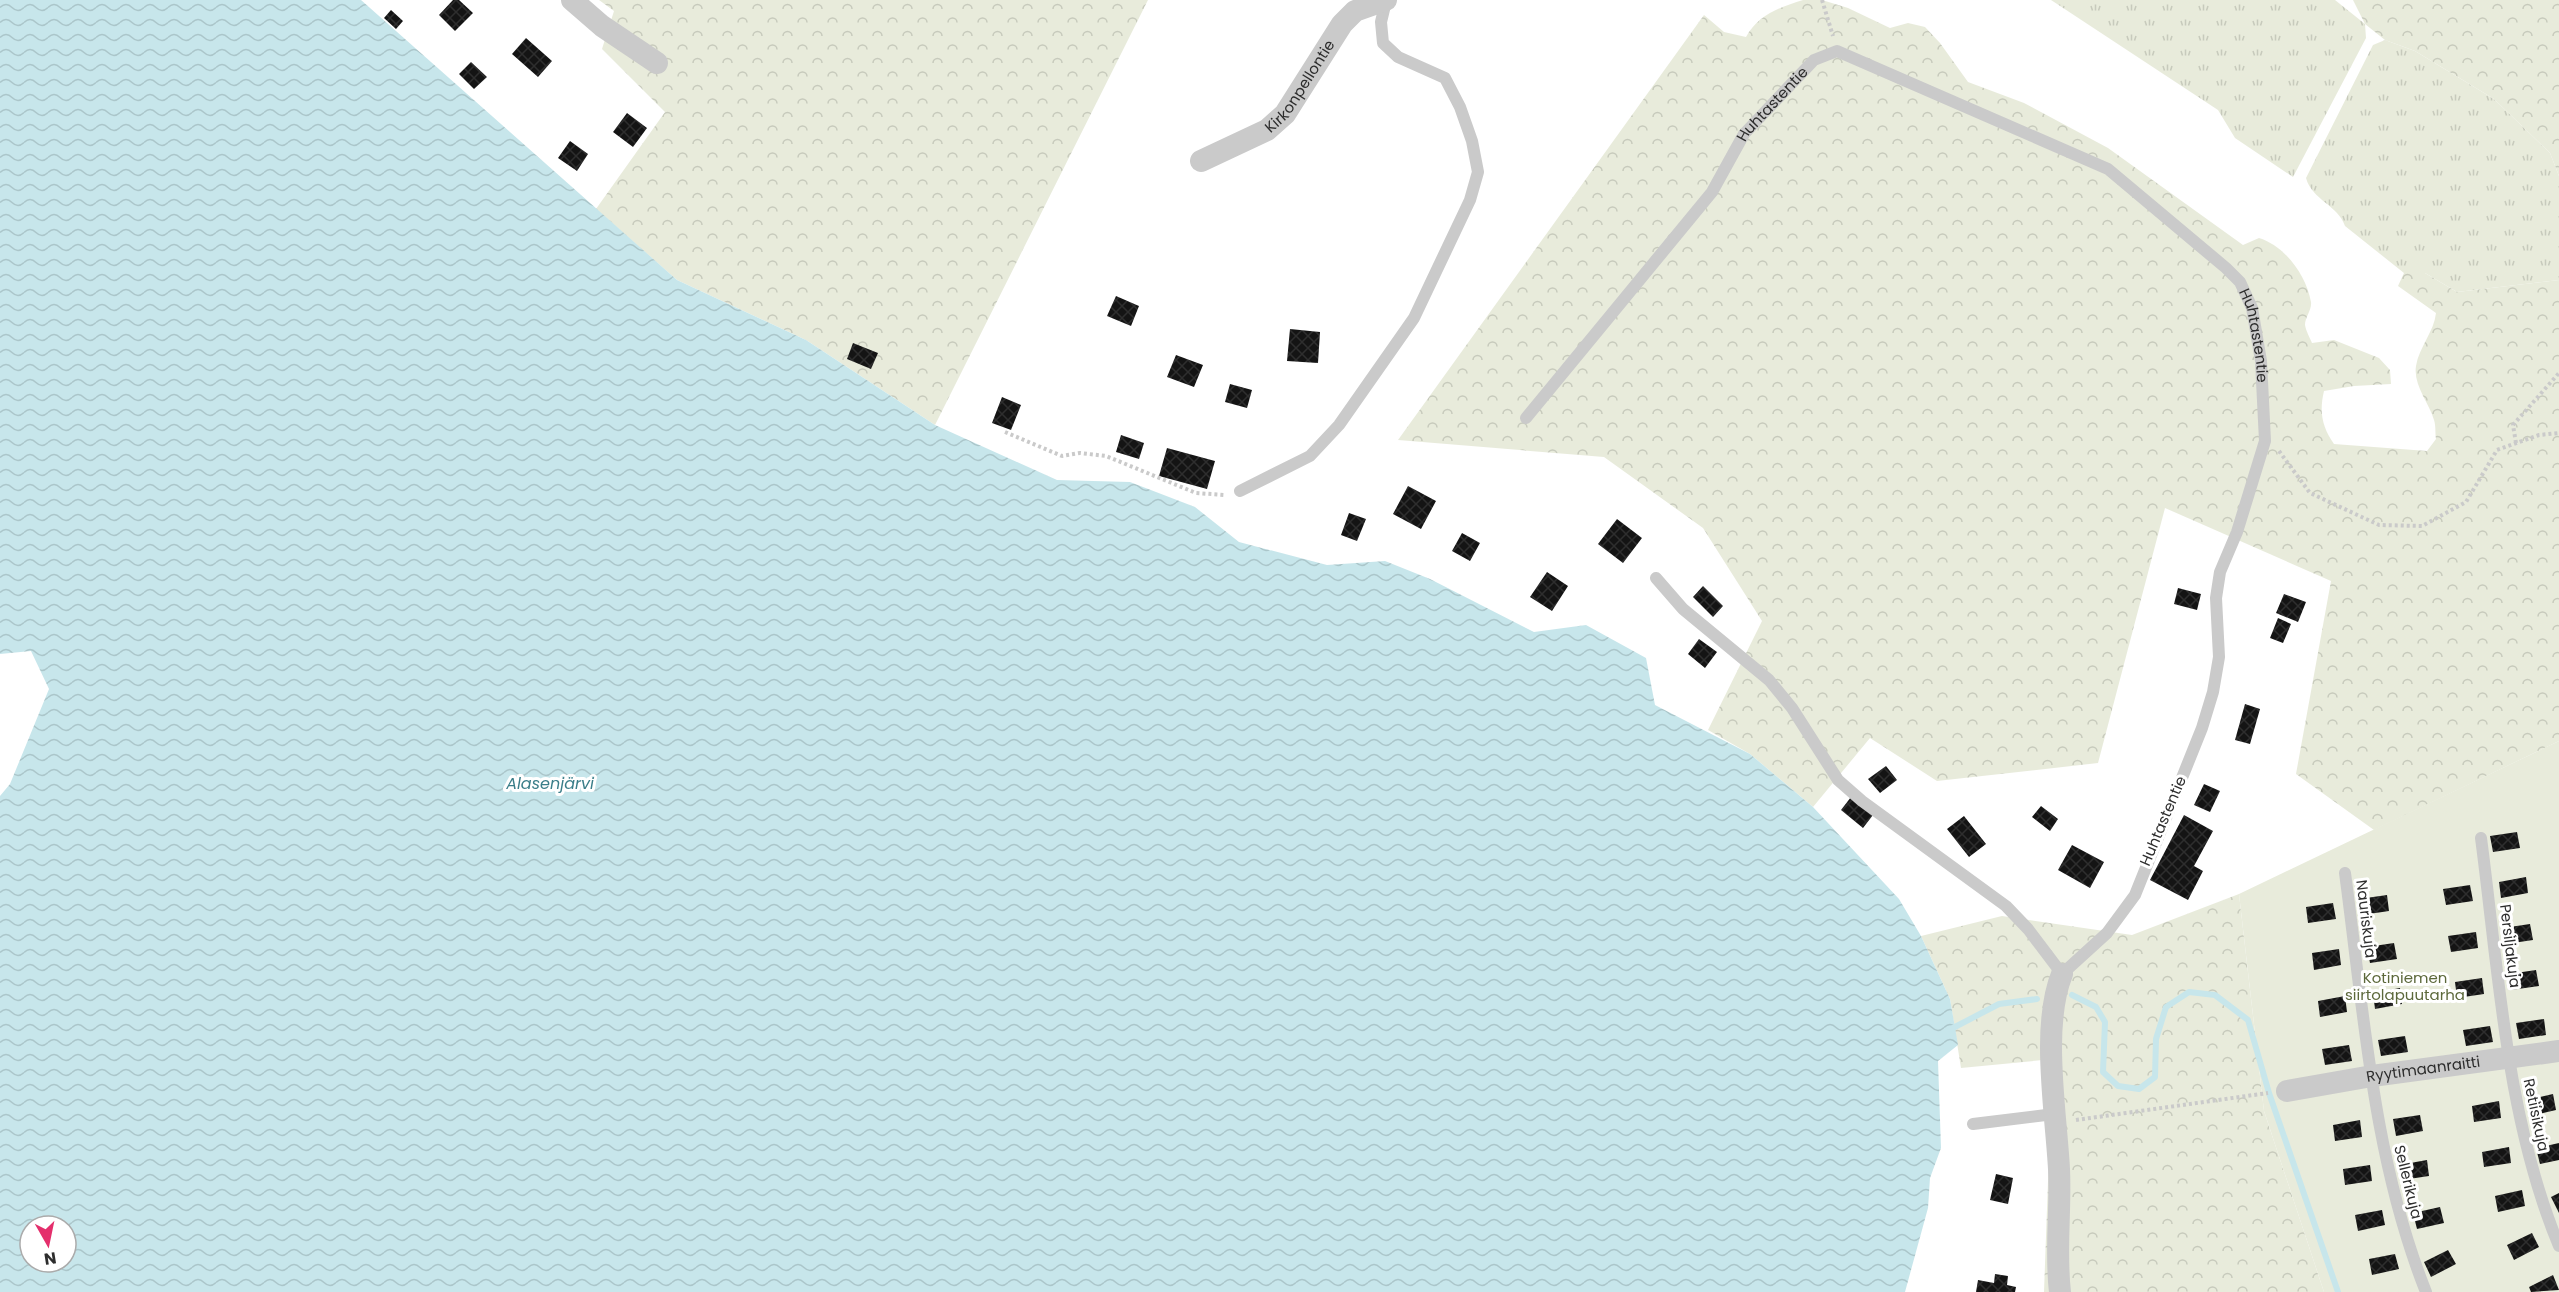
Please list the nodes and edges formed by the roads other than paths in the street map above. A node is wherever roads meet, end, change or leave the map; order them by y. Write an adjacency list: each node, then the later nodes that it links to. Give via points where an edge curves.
1 (572, 0): 3 (street, via 602,26)
2 (1386, 0): 4 (street, Kirkonpellontie, via 1355,11 1342,24 1285,114 1267,130); 6 (lane, via 1381,22 1383,43 1398,57 1445,78 1460,107 1478,172 1470,200 1414,318 1339,425 1310,456)
3 (657, 63)
4 (1201, 161)
5 (1526, 418): 10 (lane, Huhtastentie, via 1712,192 1744,134 1814,60 1837,51 2108,169 2226,268 2247,293 2261,361 2266,421 2262,454 2220,572 2216,598 2219,657 2213,692 2131,902 2107,933)
6 (1240, 491)
7 (1656, 578): 10 (lane, via 1683,609 1769,680 1792,708 1838,780 2007,906)
8 (2481, 838): 12 (lane, Persiljakuja)
9 (2345, 873): 13 (lane, Nauriskuja)
10 (2062, 974): 15 (street, via 2054,992)
11 (2559, 1052): 12 (street, Ryytimaanraitti)
12 (2510, 1058): 13 (street, Ryytimaanraitti); 17 (lane, Retiisikuja, via 2531,1164)
13 (2372, 1076): 14 (street, Ryytimaanraitti); 19 (lane, Sellerikuja, via 2391,1185)
14 (2287, 1091)
15 (2055, 1119): 16 (lane); 18 (street)
16 (1973, 1124)
17 (2559, 1246)
18 (2060, 1292)
19 (2426, 1292)

